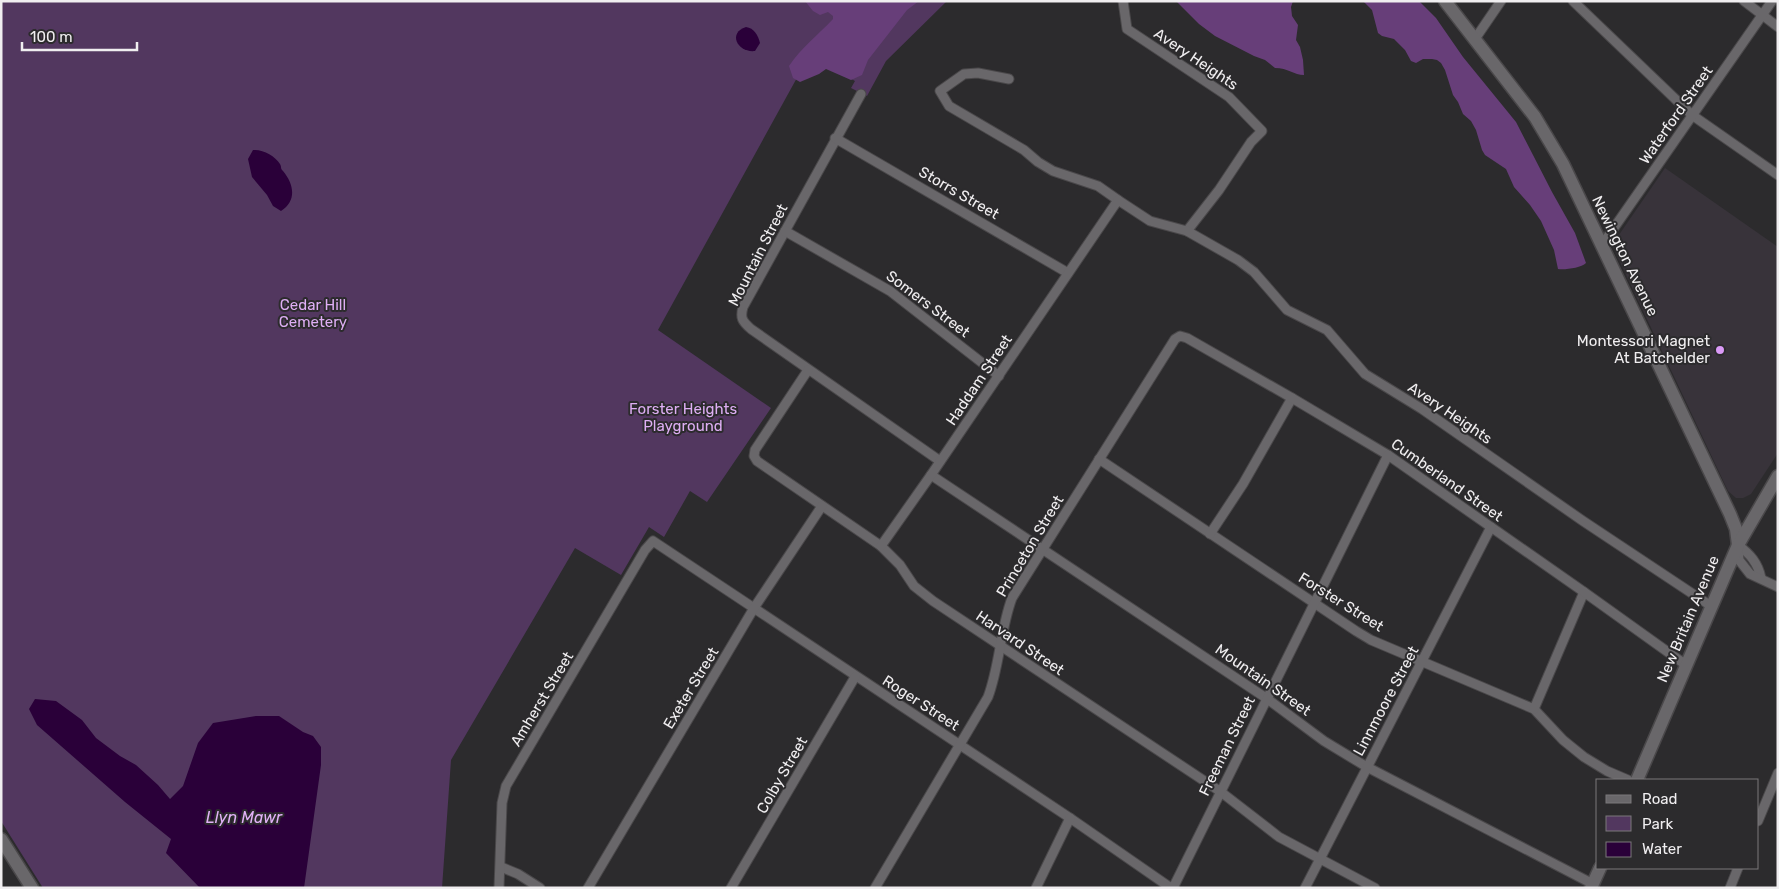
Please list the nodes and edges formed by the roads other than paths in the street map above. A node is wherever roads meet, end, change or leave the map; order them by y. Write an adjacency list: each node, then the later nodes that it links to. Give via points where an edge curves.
1 (1124, 1): 17 (street, Avery Heights, via 1126,29 1229,97 1262,131)
2 (1445, 1): 9 (main road, Newington Avenue)
3 (1500, 1): 9 (street)
4 (1573, 1): 12 (street)
5 (1744, 1): 7 (street)
6 (1772, 1): 7 (street, Waterford Street)
7 (1762, 16): 8 (street); 12 (street, Waterford Street)
8 (1778, 27)
9 (1474, 39): 18 (main road, Newington Avenue, via 1547,136)
10 (1009, 79): 15 (street, Avery Heights, via 978,73 964,74 940,91 949,106 1024,150 1038,162 1053,171 1098,186)
11 (860, 94): 13 (street, Mountain Street)
12 (1692, 115): 14 (street); 18 (street, Waterford Street)
13 (835, 138): 16 (street, Mountain Street); 19 (street, Storrs Street)
14 (1778, 175)
15 (1118, 200): 17 (street, Avery Heights, via 1150,221); 19 (street, Haddam Street)
16 (784, 231): 21 (street, Mountain Street, via 740,316 751,329); 22 (street, Somers Street, via 890,290)
17 (1186, 231): 39 (street, Avery Heights, via 1254,272 1287,310 1327,330 1365,374 1422,409)
18 (1602, 245): 33 (main road, Newington Avenue, via 1730,514)
19 (1068, 273): 22 (street, Haddam Street)
20 (1180, 336): 23 (street, Cumberland Street); 25 (street, Princeton Street, via 1174,339)
21 (808, 370): 26 (street, Mountain Street); 29 (street, Harvard Street, via 753,453 758,461)
22 (998, 376): 26 (street, Haddam Street)
23 (1292, 398): 24 (street, Cumberland Street); 31 (street)
24 (1388, 455): 30 (street, Cumberland Street); 38 (street, Freeman Street)
25 (1099, 458): 31 (street, Forster Street); 35 (street, Princeton Street)
26 (940, 461): 27 (street, Haddam Street)
27 (931, 475): 34 (street, Haddam Street); 35 (street, Mountain Street)
28 (1776, 480): 33 (main road, New Britain Avenue)
29 (822, 506): 34 (street, Harvard Street); 40 (street, Exeter Street)
30 (1490, 527): 37 (street, Cumberland Street); 42 (street, Linnmoore Street)
31 (1210, 534): 38 (street, Forster Street)
32 (656, 542): 40 (street, Roger Street); 57 (street, Amherst Street, via 650,543 645,550 506,786 502,803)
33 (1738, 545): 36 (street, via 1739,560 1750,574); 39 (main road, New Britain Avenue)
34 (881, 546): 41 (street, Harvard Street, via 900,565 914,586)
35 (1043, 548): 41 (street, Princeton Street, via 1012,598); 45 (street, Mountain Street)
36 (1778, 587)
37 (1584, 592): 43 (street, Cumberland Street); 46 (street)
38 (1314, 602): 42 (street, Forster Street, via 1371,640); 45 (street, Freeman Street)
39 (1711, 606): 43 (main road, New Britain Avenue)
40 (754, 608): 44 (street, Roger Street); 64 (street, Exeter Street)
41 (1000, 646): 47 (street, Princeton Street, via 988,697); 52 (street, Harvard Street)
42 (1423, 662): 46 (street, Forster Street); 48 (street, Linnmoore Street)
43 (1686, 665): 51 (main road, New Britain Avenue)
44 (855, 677): 47 (street, Roger Street); 65 (street, Colby Street)
45 (1266, 698): 48 (street, Mountain Street); 52 (street, Freeman Street)
46 (1534, 709): 50 (street, Forster Street, via 1584,757)
47 (960, 744): 53 (street, Roger Street); 66 (street, Princeton Street)
48 (1367, 767): 56 (street, Linnmoore Street); 60 (street, Mountain Street)
49 (1778, 773): 54 (street)
50 (1626, 779)
51 (1637, 779)
52 (1220, 792): 56 (street, Harvard Street, via 1279,837); 68 (street, Freeman Street)
53 (1070, 818): 67 (street); 68 (street, Roger Street)
54 (1759, 819)
55 (1, 839): 61 (main road)
56 (1320, 858): 69 (street, Linnmoore Street); 70 (street, Harvard Street)
57 (501, 867): 62 (street, Amherst Street); 63 (street)
58 (1600, 869): 60 (main road)
59 (1738, 869): 71 (street)
60 (1592, 886)
61 (32, 888)
62 (499, 888)
63 (540, 888)
64 (588, 888)
65 (732, 888)
66 (875, 888)
67 (1036, 888)
68 (1172, 888)
69 (1305, 888)
70 (1375, 888)
71 (1730, 888)

